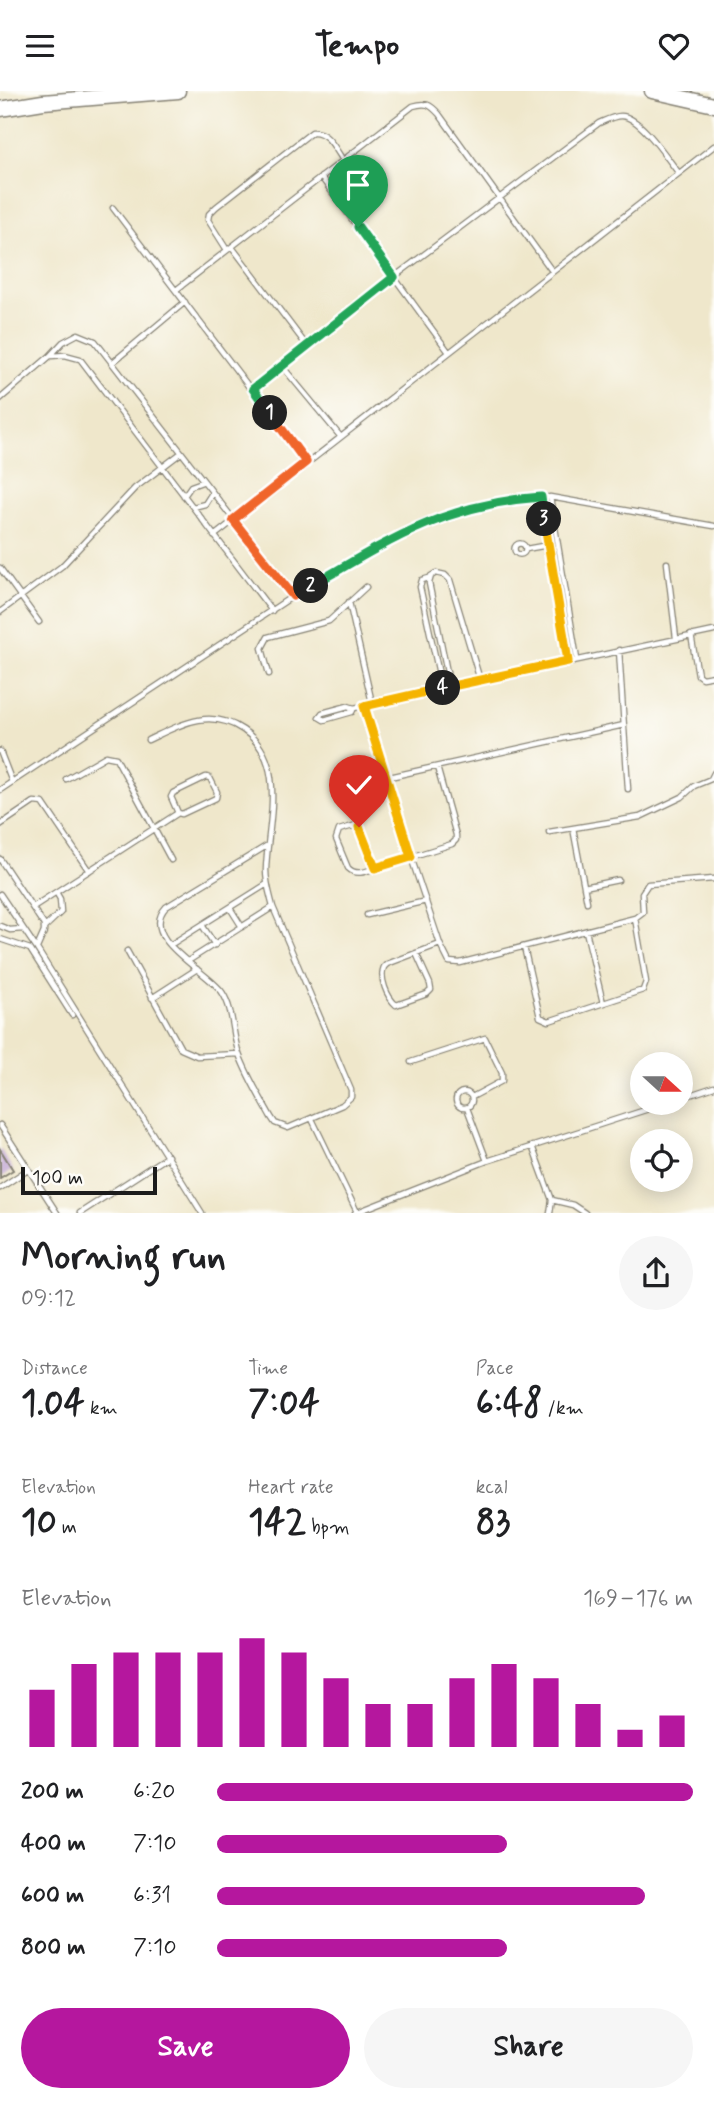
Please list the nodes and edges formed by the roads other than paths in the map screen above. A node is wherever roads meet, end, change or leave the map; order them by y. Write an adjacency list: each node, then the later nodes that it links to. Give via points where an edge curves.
1 (178, 91): 4 (highway)
2 (652, 91): 3 (highway)
3 (714, 105)
4 (0, 109)
5 (714, 146): 7 (lane)
6 (343, 160): 8 (lane); 9 (lane, via 423,103 439,114); 11 (lane, via 324,134 312,132 235,191 208,220)
7 (678, 172): 9 (lane, via 639,125 622,116 599,123); 12 (lane)
8 (321, 177): 11 (lane); 13 (lane)
9 (500, 199): 12 (lane); 13 (lane)
10 (113, 208): 14 (lane)
11 (230, 248): 14 (lane); 16 (lane)
12 (552, 271): 17 (lane)
13 (394, 277): 16 (lane); 17 (lane)
14 (176, 290): 15 (lane)
15 (185, 302): 19 (lane); 21 (lane)
16 (307, 346): 20 (lane)
17 (448, 351): 23 (lane)
18 (50, 356): 19 (lane, via 78,334 95,341); 22 (lane); 26 (lane, via 80,359)
19 (112, 363): 24 (lane)
20 (282, 366): 21 (lane); 23 (lane)
21 (253, 389): 25 (lane)
22 (0, 399)
23 (340, 436): 25 (lane)
24 (181, 453): 26 (lane); 27 (lane)
25 (306, 462): 33 (lane)
26 (162, 467): 29 (lane); 43 (lane, via 135,488 62,566)
27 (203, 482): 28 (lane); 29 (lane, via 191,486)
28 (212, 492): 32 (lane, via 205,504); 33 (lane)
29 (184, 496): 32 (lane)
30 (541, 497): 31 (lane); 36 (lane); 42 (lane, via 494,503 433,519)
31 (550, 497): 34 (lane); 56 (lane)
32 (192, 507): 35 (lane)
33 (233, 520): 35 (lane); 42 (lane)
34 (714, 526)
35 (214, 536): 45 (lane)
36 (548, 545): 37 (lane); 57 (lane)
37 (526, 549)
38 (667, 563): 52 (lane)
39 (0, 568): 43 (lane)
40 (429, 578): 47 (lane); 49 (lane, via 419,584); 60 (lane, via 436,573 450,580)
41 (366, 587): 44 (lane)
42 (293, 596): 45 (lane)
43 (21, 597): 46 (lane); 48 (lane)
44 (349, 602): 58 (lane, via 324,623 268,637 262,648); 63 (lane)
45 (272, 611): 73 (lane)
46 (0, 613)
47 (437, 621): 49 (lane); 54 (lane)
48 (39, 622)
49 (428, 623): 55 (lane)
50 (714, 631): 51 (lane)
51 (691, 635): 52 (lane); 59 (lane, via 698,675)
52 (676, 638): 53 (lane)
53 (619, 650): 56 (lane); 66 (lane)
54 (443, 653): 55 (lane); 61 (lane)
55 (435, 655): 62 (lane)
56 (578, 659): 57 (lane)
57 (568, 661): 60 (lane)
58 (269, 674)
59 (714, 677)
60 (480, 680): 61 (lane)
61 (450, 687): 62 (lane)
62 (442, 688): 63 (lane)
63 (372, 703): 64 (lane)
64 (364, 706): 65 (lane); 70 (lane)
65 (354, 708): 65 (lane, via 322,713 319,717 324,720)
66 (624, 725): 69 (lane); 74 (lane)
67 (148, 740): 81 (lane, via 200,718 226,722 249,734 261,748 270,771)
68 (0, 751): 73 (lane)
69 (437, 767): 70 (lane); 82 (lane, via 457,837 452,844)
70 (385, 778): 82 (lane)
71 (713, 778): 79 (lane, via 640,817)
72 (66, 779): 78 (lane, via 106,756 116,758)
73 (12, 782): 75 (lane)
74 (628, 789)
75 (0, 790)
76 (178, 813): 76 (lane, via 173,793 210,778 216,798); 78 (lane)
77 (0, 825): 86 (lane, via 34,802 43,803)
78 (155, 828): 84 (lane); 86 (lane)
79 (573, 828): 80 (lane); 90 (lane)
80 (549, 832)
81 (268, 845): 89 (lane); 108 (lane, via 166,907 159,928)
82 (411, 857): 85 (lane); 93 (lane)
83 (0, 859): 95 (lane)
84 (171, 860)
85 (375, 868): 85 (lane, via 356,873 348,868 336,839 338,830 359,827)
86 (89, 871): 91 (lane)
87 (714, 879): 99 (lane, via 648,884 642,893 643,912)
88 (618, 880): 90 (lane)
89 (267, 884): 96 (lane); 97 (lane)
90 (584, 887): 94 (lane)
91 (56, 892): 95 (lane); 103 (lane, via 61,912)
92 (0, 894): 104 (lane)
93 (426, 901): 98 (lane); 107 (lane)
94 (587, 902)
95 (33, 907): 103 (lane)
96 (273, 907): 102 (lane); 126 (lane, via 351,1090 347,1102)
97 (230, 908): 100 (lane); 102 (lane)
98 (367, 915)
99 (635, 918): 105 (lane); 117 (lane, via 645,986)
100 (202, 925): 108 (lane); 109 (lane)
101 (0, 926): 104 (lane)
102 (242, 927): 109 (lane)
103 (44, 928): 111 (lane)
104 (24, 929): 111 (lane)
105 (586, 931): 110 (lane); 117 (lane)
106 (0, 939): 118 (lane, via 30,949)
107 (440, 944): 110 (lane, via 447,959 457,964); 113 (lane)
108 (170, 945): 114 (lane)
109 (215, 945): 114 (lane)
110 (524, 947): 117 (lane, via 541,1019 549,1021)
111 (37, 949): 129 (lane)
112 (127, 951): 116 (lane)
113 (416, 953): 113 (lane, via 387,964 382,971 396,1005 431,990)
114 (188, 961): 115 (lane)
115 (197, 969): 116 (lane); 119 (lane, via 223,993)
116 (152, 998): 119 (lane, via 184,1052 197,1056)
117 (603, 1003)
118 (72, 1015)
119 (239, 1054): 126 (lane, via 275,1123 288,1128)
120 (411, 1062): 123 (lane, via 485,1038 503,1077 500,1084)
121 (714, 1087): 122 (lane)
122 (693, 1094)
123 (472, 1097): 124 (lane); 124 (lane, via 465,1092 457,1097 458,1106)
124 (467, 1108): 130 (lane)
125 (630, 1115): 128 (lane)
126 (312, 1119): 134 (lane)
127 (0, 1125): 131 (lane)
128 (532, 1146): 130 (lane); 133 (lane)
129 (168, 1156): 136 (lane); 137 (lane)
130 (487, 1161): 134 (lane)
131 (29, 1170): 132 (lane); 135 (lane)
132 (0, 1188)
133 (552, 1200): 138 (lane); 139 (lane)
134 (356, 1212)
135 (57, 1213)
136 (80, 1213)
137 (202, 1213)
138 (550, 1213)
139 (585, 1213)

